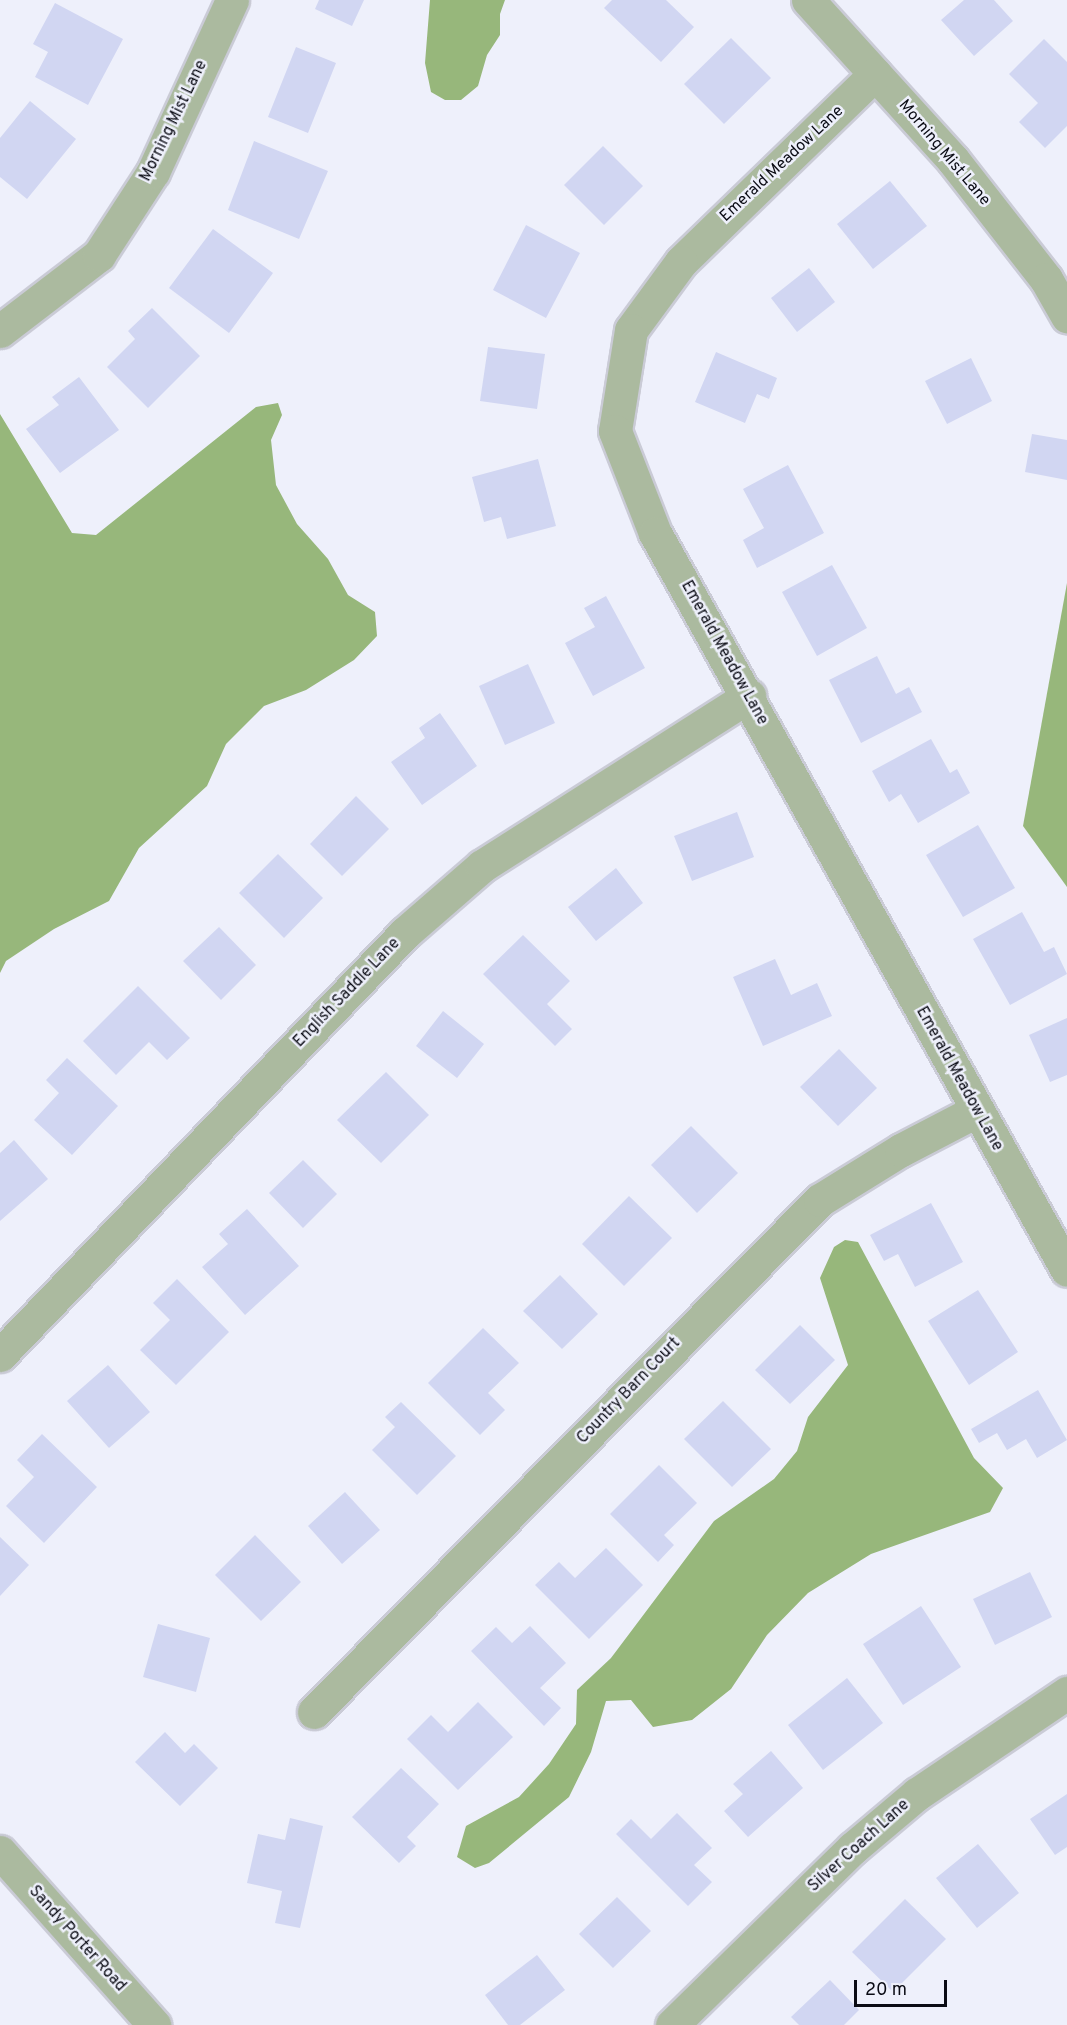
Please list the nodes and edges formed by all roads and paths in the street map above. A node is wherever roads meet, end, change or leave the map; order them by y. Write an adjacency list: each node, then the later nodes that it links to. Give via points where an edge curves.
1 (232, 0): 5 (street, Morning Mist Lane, via 153,172 99,255)
2 (808, 0): 3 (street, Morning Mist Lane)
3 (875, 74): 4 (street, Morning Mist Lane, via 953,160 1046,279); 6 (street, Emerald Meadow Lane, via 681,262 631,330 615,431 655,533)
4 (1067, 316)
5 (0, 331)
6 (748, 696): 7 (street, Emerald Meadow Lane); 9 (street, English Saddle Lane, via 491,860 405,933)
7 (976, 1112): 8 (street, Emerald Meadow Lane); 11 (street, Country Barn Court, via 901,1150 820,1200)
8 (1067, 1269)
9 (0, 1355)
10 (1067, 1693): 14 (street, Silver Coach Lane, via 917,1794 820,1880)
11 (314, 1712)
12 (0, 1852): 13 (street, Sandy Porter Road)
13 (154, 2025)
14 (672, 2025)

